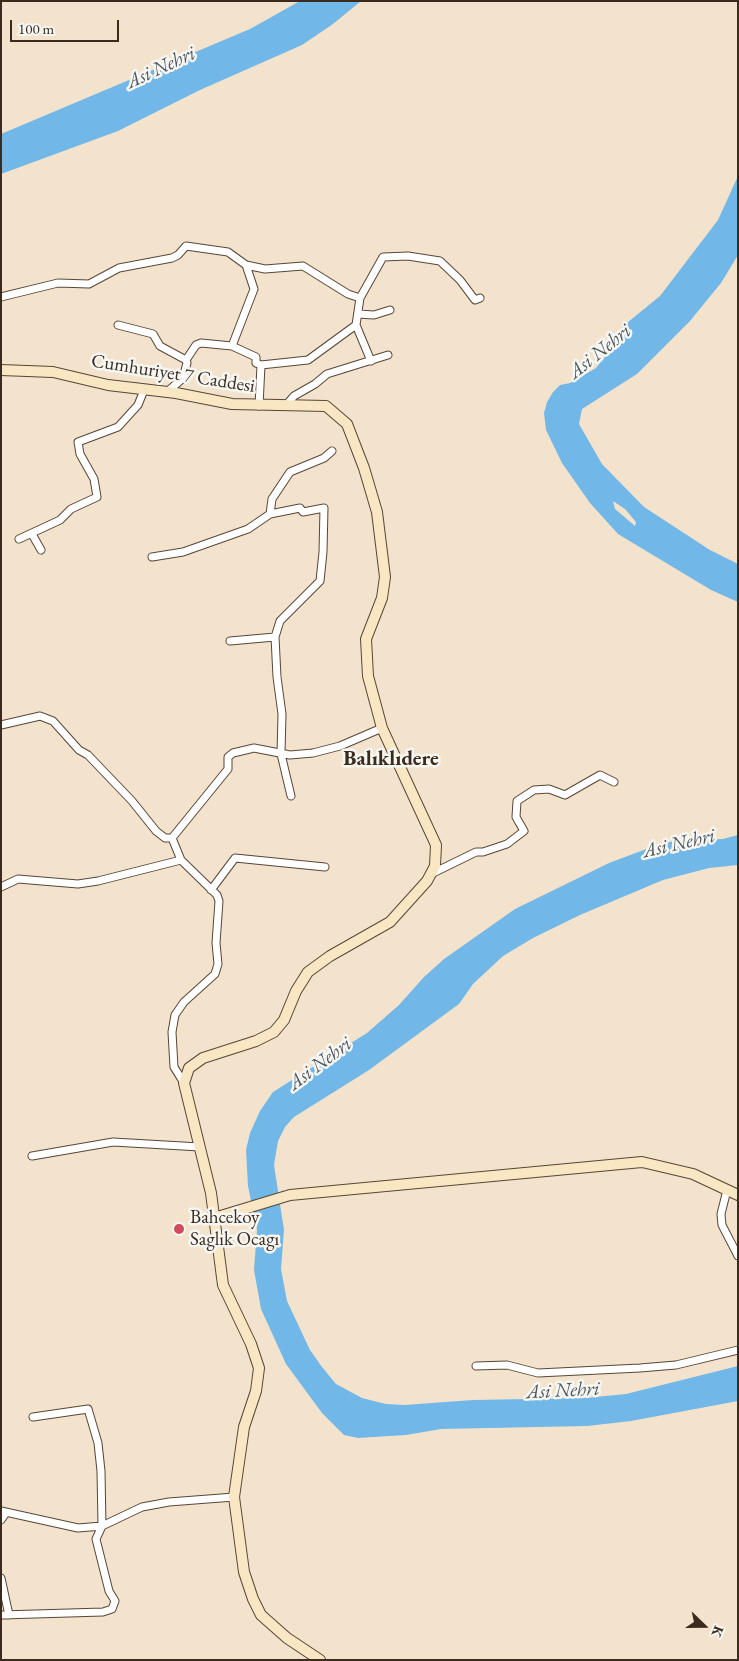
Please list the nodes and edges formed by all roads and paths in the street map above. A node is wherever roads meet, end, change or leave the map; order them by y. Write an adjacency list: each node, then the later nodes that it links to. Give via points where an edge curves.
1 (246, 265): 2 (street, via 228,252 186,246 172,258 119,268 89,284 58,283); 3 (street, via 265,269 303,266); 9 (street, via 254,289)
2 (1, 297)
3 (360, 298): 4 (street, via 383,257 395,256 440,261 475,300); 6 (street)
4 (480, 298)
5 (390, 310): 6 (street, via 374,315)
6 (358, 314): 8 (street)
7 (118, 325): 11 (street, via 154,334 160,346)
8 (356, 326): 12 (street); 13 (street, via 308,360)
9 (232, 346): 11 (street, via 201,343); 13 (street, via 256,357 256,363)
10 (388, 356): 12 (street)
11 (186, 360): 16 (street, via 183,378)
12 (371, 361): 17 (street, via 327,374)
13 (260, 365): 18 (street)
14 (1, 370): 15 (main road, Cumhuriyet 7 Caddesi, via 54,372)
15 (144, 390): 16 (main road, Cumhuriyet 7 Caddesi); 21 (street, via 138,405 118,427 78,442 80,454 94,480 97,497)
16 (167, 392): 18 (main road, Cumhuriyet 7 Caddesi)
17 (287, 404): 18 (main road, Cumhuriyet 7 Caddesi); 28 (main road, Cumhuriyet 7 Caddesi, via 326,406 347,424 373,494 385,577 382,598 366,639 366,653 372,695)
18 (259, 406)
19 (332, 451): 20 (street, via 324,458 290,472 272,499)
20 (270, 514): 24 (street, via 232,536 183,552); 25 (street, via 300,508 303,512 324,508 320,581 280,621)
21 (32, 534): 22 (street); 23 (street)
22 (19, 539)
23 (41, 550)
24 (152, 557)
25 (274, 637): 26 (street); 29 (street, via 282,714)
26 (230, 641)
27 (1, 725): 32 (street, via 40,716 52,721 126,794 156,831 165,838)
28 (382, 728): 29 (street, via 328,750); 35 (main road, Cumhuriyet 7 Caddesi, via 436,845 437,859)
29 (281, 754): 31 (street); 32 (street, via 254,748 233,753 228,757 228,769)
30 (614, 782): 35 (street, via 600,775 565,795 549,789 534,790 517,801 516,817 524,832 507,844 476,852)
31 (291, 796)
32 (172, 838): 33 (street)
33 (181, 860): 36 (street, via 98,881 78,884 18,879); 37 (street)
34 (325, 867): 37 (street, via 235,858)
35 (431, 874): 38 (main road, Cumhuriyet 7 Caddesi, via 390,922 308,972 284,1020 274,1032 203,1058 189,1068)
36 (1, 887)
37 (211, 890): 38 (street, via 219,901 218,964 215,974 184,1002 175,1015 172,1032 174,1067)
38 (184, 1083): 39 (main road)
39 (200, 1147): 40 (street, via 113,1142); 43 (main road)
40 (32, 1156)
41 (727, 1190): 42 (main road); 43 (main road, via 693,1174 642,1162 290,1195); 44 (street, via 722,1224)
42 (738, 1196)
43 (219, 1217): 48 (main road, via 220,1273 259,1368 256,1391 244,1427)
44 (738, 1256)
45 (738, 1350): 46 (street, via 676,1364 640,1368 538,1373 508,1365)
46 (476, 1366)
47 (33, 1417): 51 (street, via 88,1409 98,1443)
48 (234, 1498): 51 (street, via 142,1507); 54 (main road, via 244,1572 253,1599 271,1626)
49 (4, 1512): 50 (street); 51 (street, via 78,1528)
50 (1, 1520)
51 (102, 1526): 53 (street, via 96,1538 109,1591 115,1602 112,1609)
52 (1, 1578): 53 (street)
53 (5, 1615)
54 (320, 1660)

